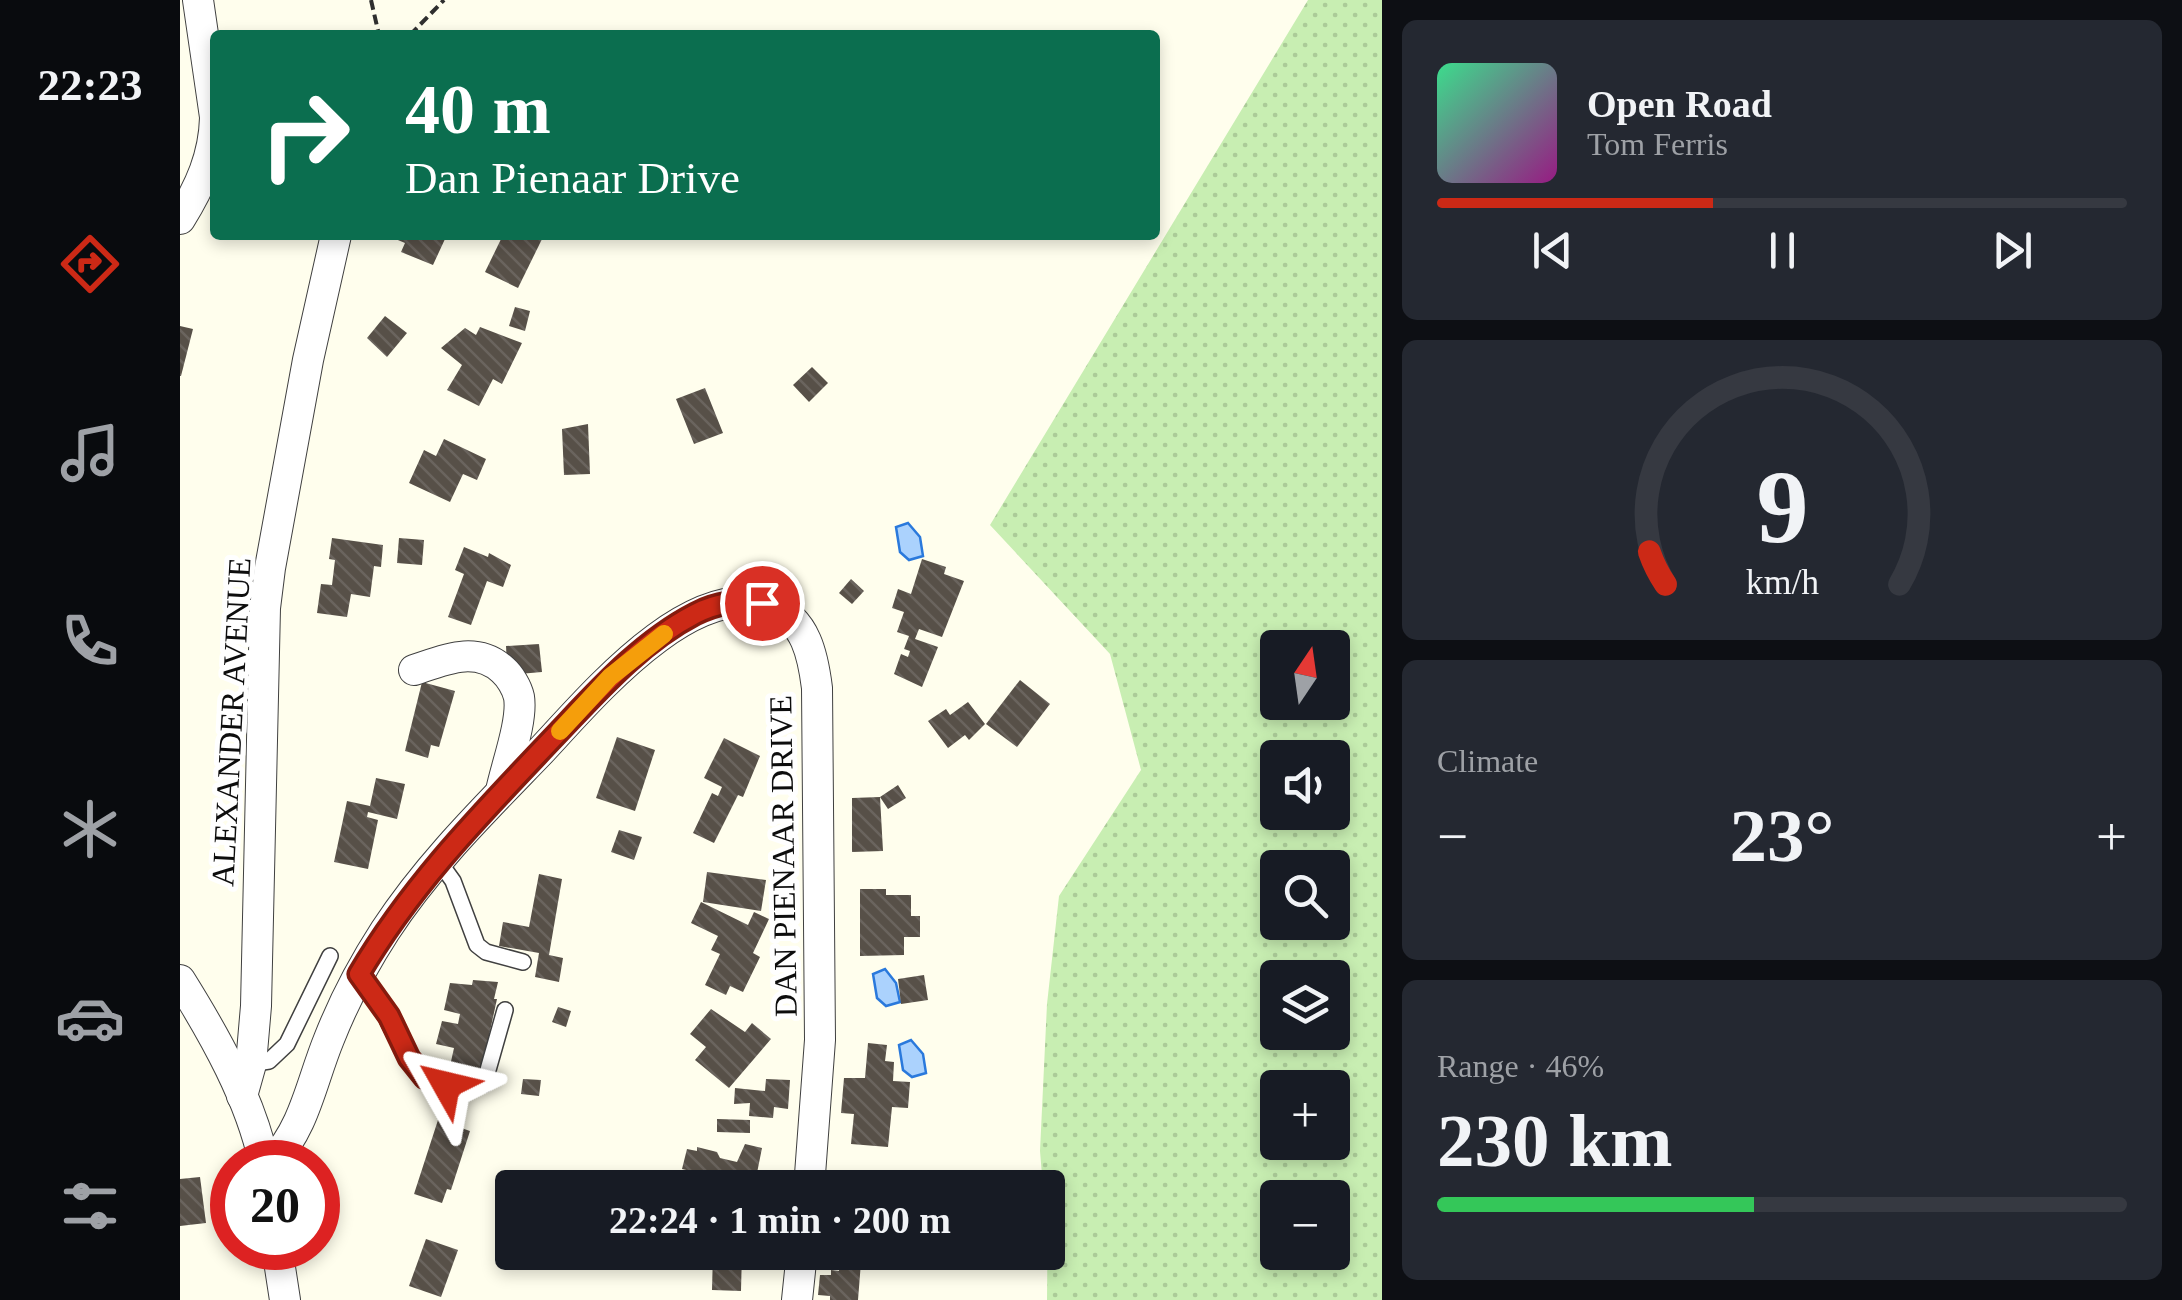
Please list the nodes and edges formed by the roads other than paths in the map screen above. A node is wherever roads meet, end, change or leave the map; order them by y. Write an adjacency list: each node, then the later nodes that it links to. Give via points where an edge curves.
1 (198, 0): 2 (street)
2 (210, 83)
3 (210, 156): 4 (street)
4 (180, 219)
5 (335, 240): 14 (street, ALEXANDER AVENUE, via 265,608)
6 (414, 670): 7 (street, via 477,656 510,676 518,715)
7 (500, 794): 8 (street, DAN PIENAAR DRIVE); 20 (street, DAN PIENAAR DRIVE, via 610,677 696,614 729,601 762,603 802,630 818,706 820,1040)
8 (438, 860): 10 (lane, via 477,945); 11 (street, DAN PIENAAR DRIVE)
9 (330, 956): 16 (lane, via 287,1044 269,1061)
10 (522, 962)
11 (359, 974): 13 (lane, via 409,1058 425,1078 446,1085 484,1084); 19 (street, DAN PIENAAR DRIVE)
12 (180, 980): 15 (street)
13 (505, 1010)
14 (256, 1013): 15 (street); 16 (street, ALEXANDER AVENUE)
15 (204, 1019): 17 (street)
16 (250, 1064): 17 (street, ALEXANDER AVENUE)
17 (242, 1096): 18 (street)
18 (259, 1140)
19 (291, 1140)
20 (810, 1170)
21 (280, 1270): 23 (street)
22 (800, 1270): 24 (street)
23 (285, 1300)
24 (796, 1300)

